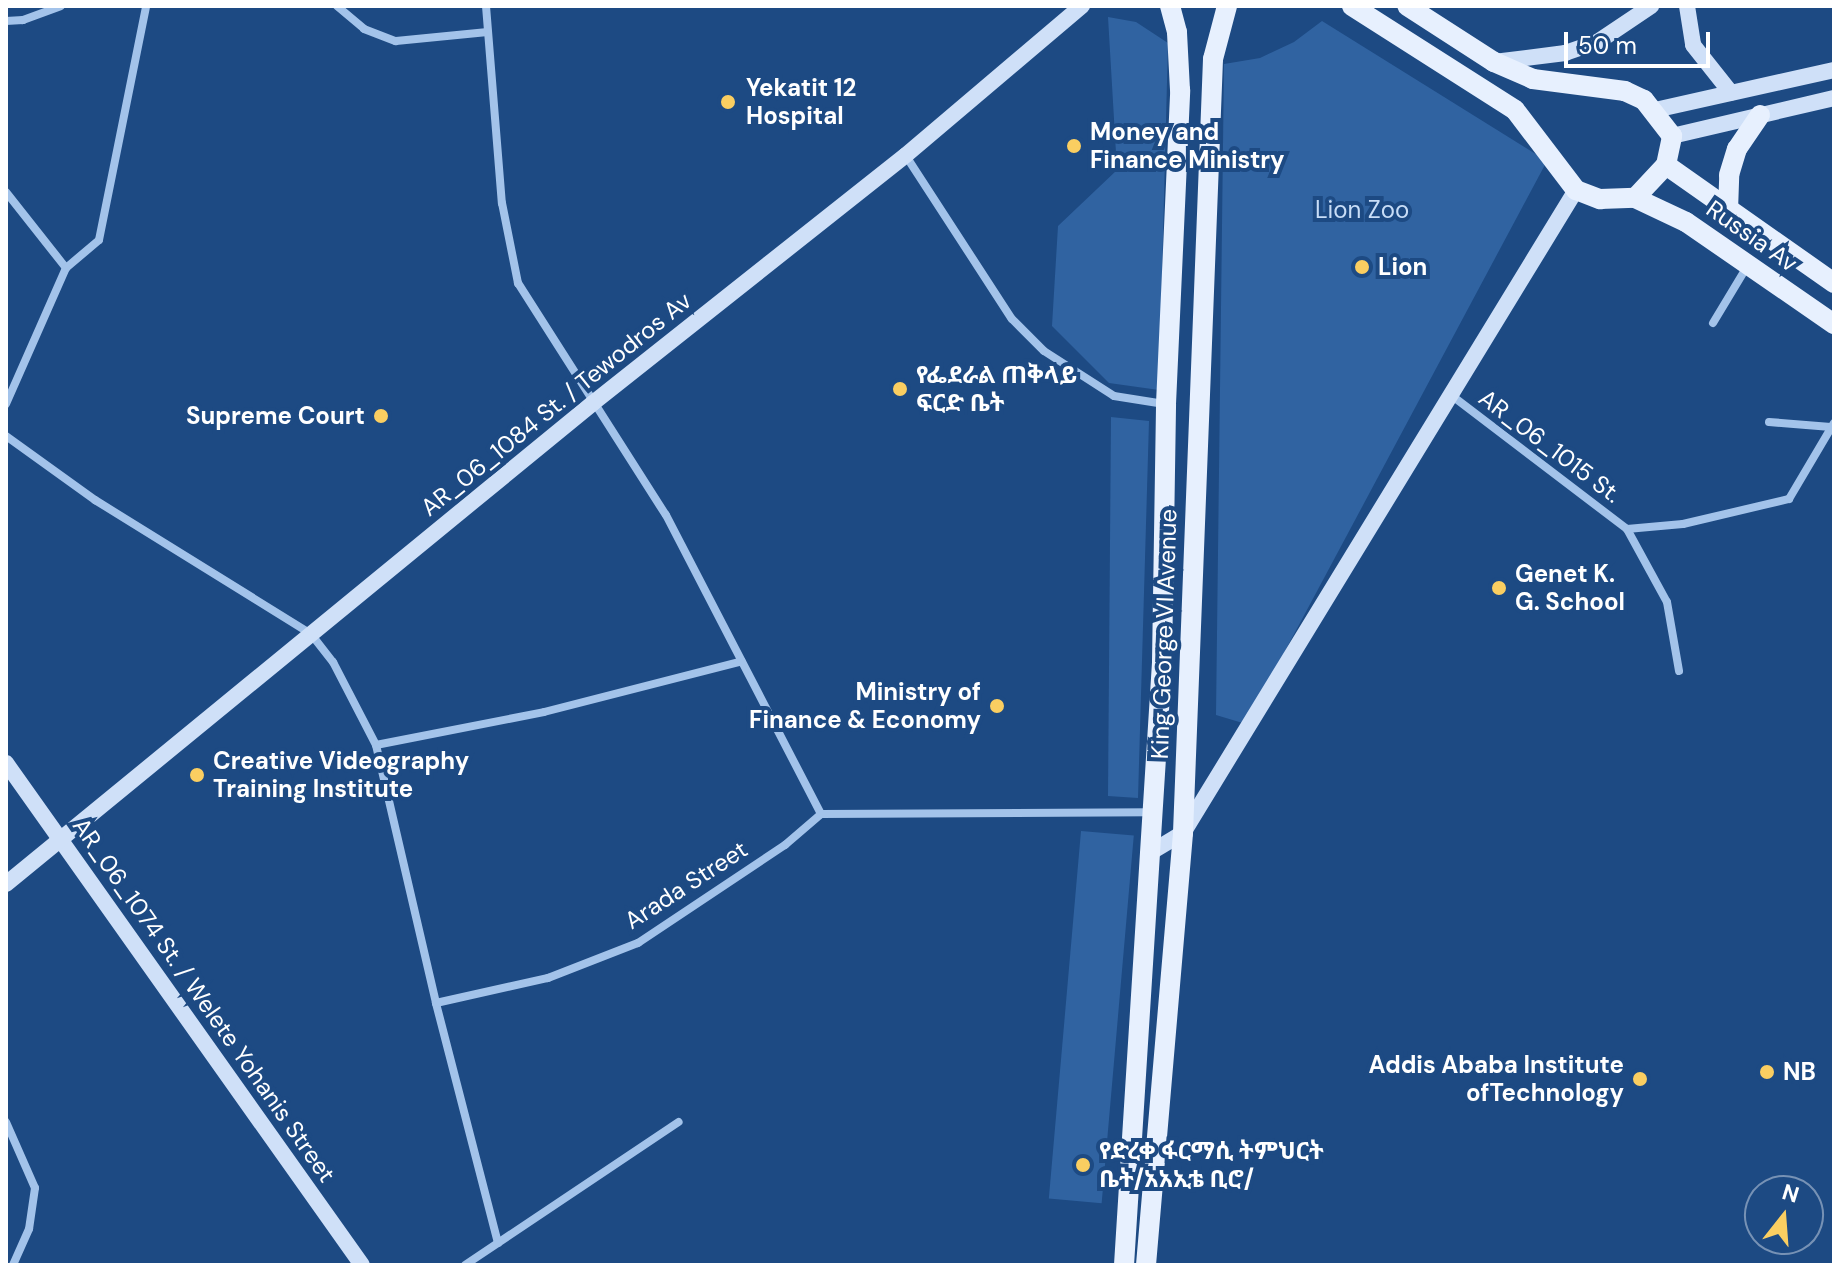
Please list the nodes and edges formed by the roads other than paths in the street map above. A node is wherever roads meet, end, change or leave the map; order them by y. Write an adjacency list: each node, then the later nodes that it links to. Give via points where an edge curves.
1 (61, 6): 12 (street)
2 (146, 6): 28 (street, via 107,217 99,240)
3 (337, 6): 13 (street, via 364,29 396,41)
4 (486, 6): 13 (street)
5 (1082, 6): 21 (main road, AR_06_1084 St. / Tewodros Av)
6 (1170, 6): 35 (main road, King George VI Avenue, via 1181,63)
7 (1227, 6): 39 (main road, King George VI Avenue, via 1213,59)
8 (1352, 6): 23 (main road, via 1515,110)
9 (1407, 6): 14 (main road)
10 (1651, 6): 14 (main road, via 1599,41 1565,53)
11 (1687, 6): 16 (main road, via 1693,45)
12 (6, 21)
13 (488, 32): 33 (street, via 502,203 518,283)
14 (1494, 62): 18 (main road, via 1533,79 1625,91)
15 (1834, 70): 16 (main road)
16 (1731, 93): 18 (main road)
17 (1834, 98): 19 (main road)
18 (1655, 110): 20 (main road)
19 (1760, 115): 20 (main road); 26 (main road, via 1737,149 1729,175)
20 (1672, 136): 22 (main road)
21 (906, 155): 33 (main road, AR_06_1084 St. / Tewodros Av); 35 (street, via 1012,319 1044,351 1114,396)
22 (1666, 165): 25 (main road); 26 (main road, Russia Av)
23 (1576, 190): 25 (main road, via 1600,199); 32 (main road)
24 (6, 192): 28 (street)
25 (1635, 198): 27 (main road, Russia Av, via 1686,222)
26 (1728, 211): 29 (main road, Russia Av)
27 (1748, 264): 30 (street); 31 (main road, Russia Av)
28 (66, 268): 34 (street)
29 (1834, 283)
30 (1713, 323)
31 (1834, 324)
32 (1449, 394): 41 (street, AR_06_1015 St.); 49 (main road)
33 (593, 403): 42 (main road, AR_06_1084 St. / Tewodros Av); 43 (street, via 666,515)
34 (6, 404)
35 (1166, 404): 40 (main road, King George VI Avenue)
36 (1769, 422): 37 (street, AR_06_1015 St.)
37 (1833, 425): 41 (street, AR_06_1015 St., via 1789,499 1683,524)
38 (6, 436): 42 (street, via 95,500)
39 (1195, 479): 40 (main road); 49 (main road, King George VI Avenue)
40 (1165, 483): 47 (main road, King George VI Avenue, via 1162,662)
41 (1627, 529): 44 (street, AR_06_1015 St., via 1667,602)
42 (311, 634): 45 (street, via 333,662); 50 (main road, AR_06_1084 St. / Tewodros Av)
43 (742, 661): 45 (street, via 544,712); 48 (street)
44 (1679, 671)
45 (376, 745): 53 (street)
46 (6, 763): 50 (main road, AR_06_1074 St. / Welete Yohanis Street)
47 (1151, 812): 48 (street); 51 (main road, King George VI Avenue)
48 (821, 814): 53 (street, Arada Street, via 785,845 638,943 548,978)
49 (1183, 833): 51 (main road); 61 (main road, King George VI Avenue)
50 (60, 839): 52 (main road, AR_06_1084 St. / Tewodros Av); 58 (main road, AR_06_1074 St. / Welete Yohanis Street)
51 (1148, 854): 60 (main road, King George VI Avenue)
52 (6, 884)
53 (436, 1003): 56 (street)
54 (6, 1122): 57 (street, via 35,1188 29,1229)
55 (679, 1122): 56 (street)
56 (498, 1243): 59 (street)
57 (13, 1265)
58 (362, 1265)
59 (465, 1265)
60 (1124, 1265)
61 (1146, 1265)

